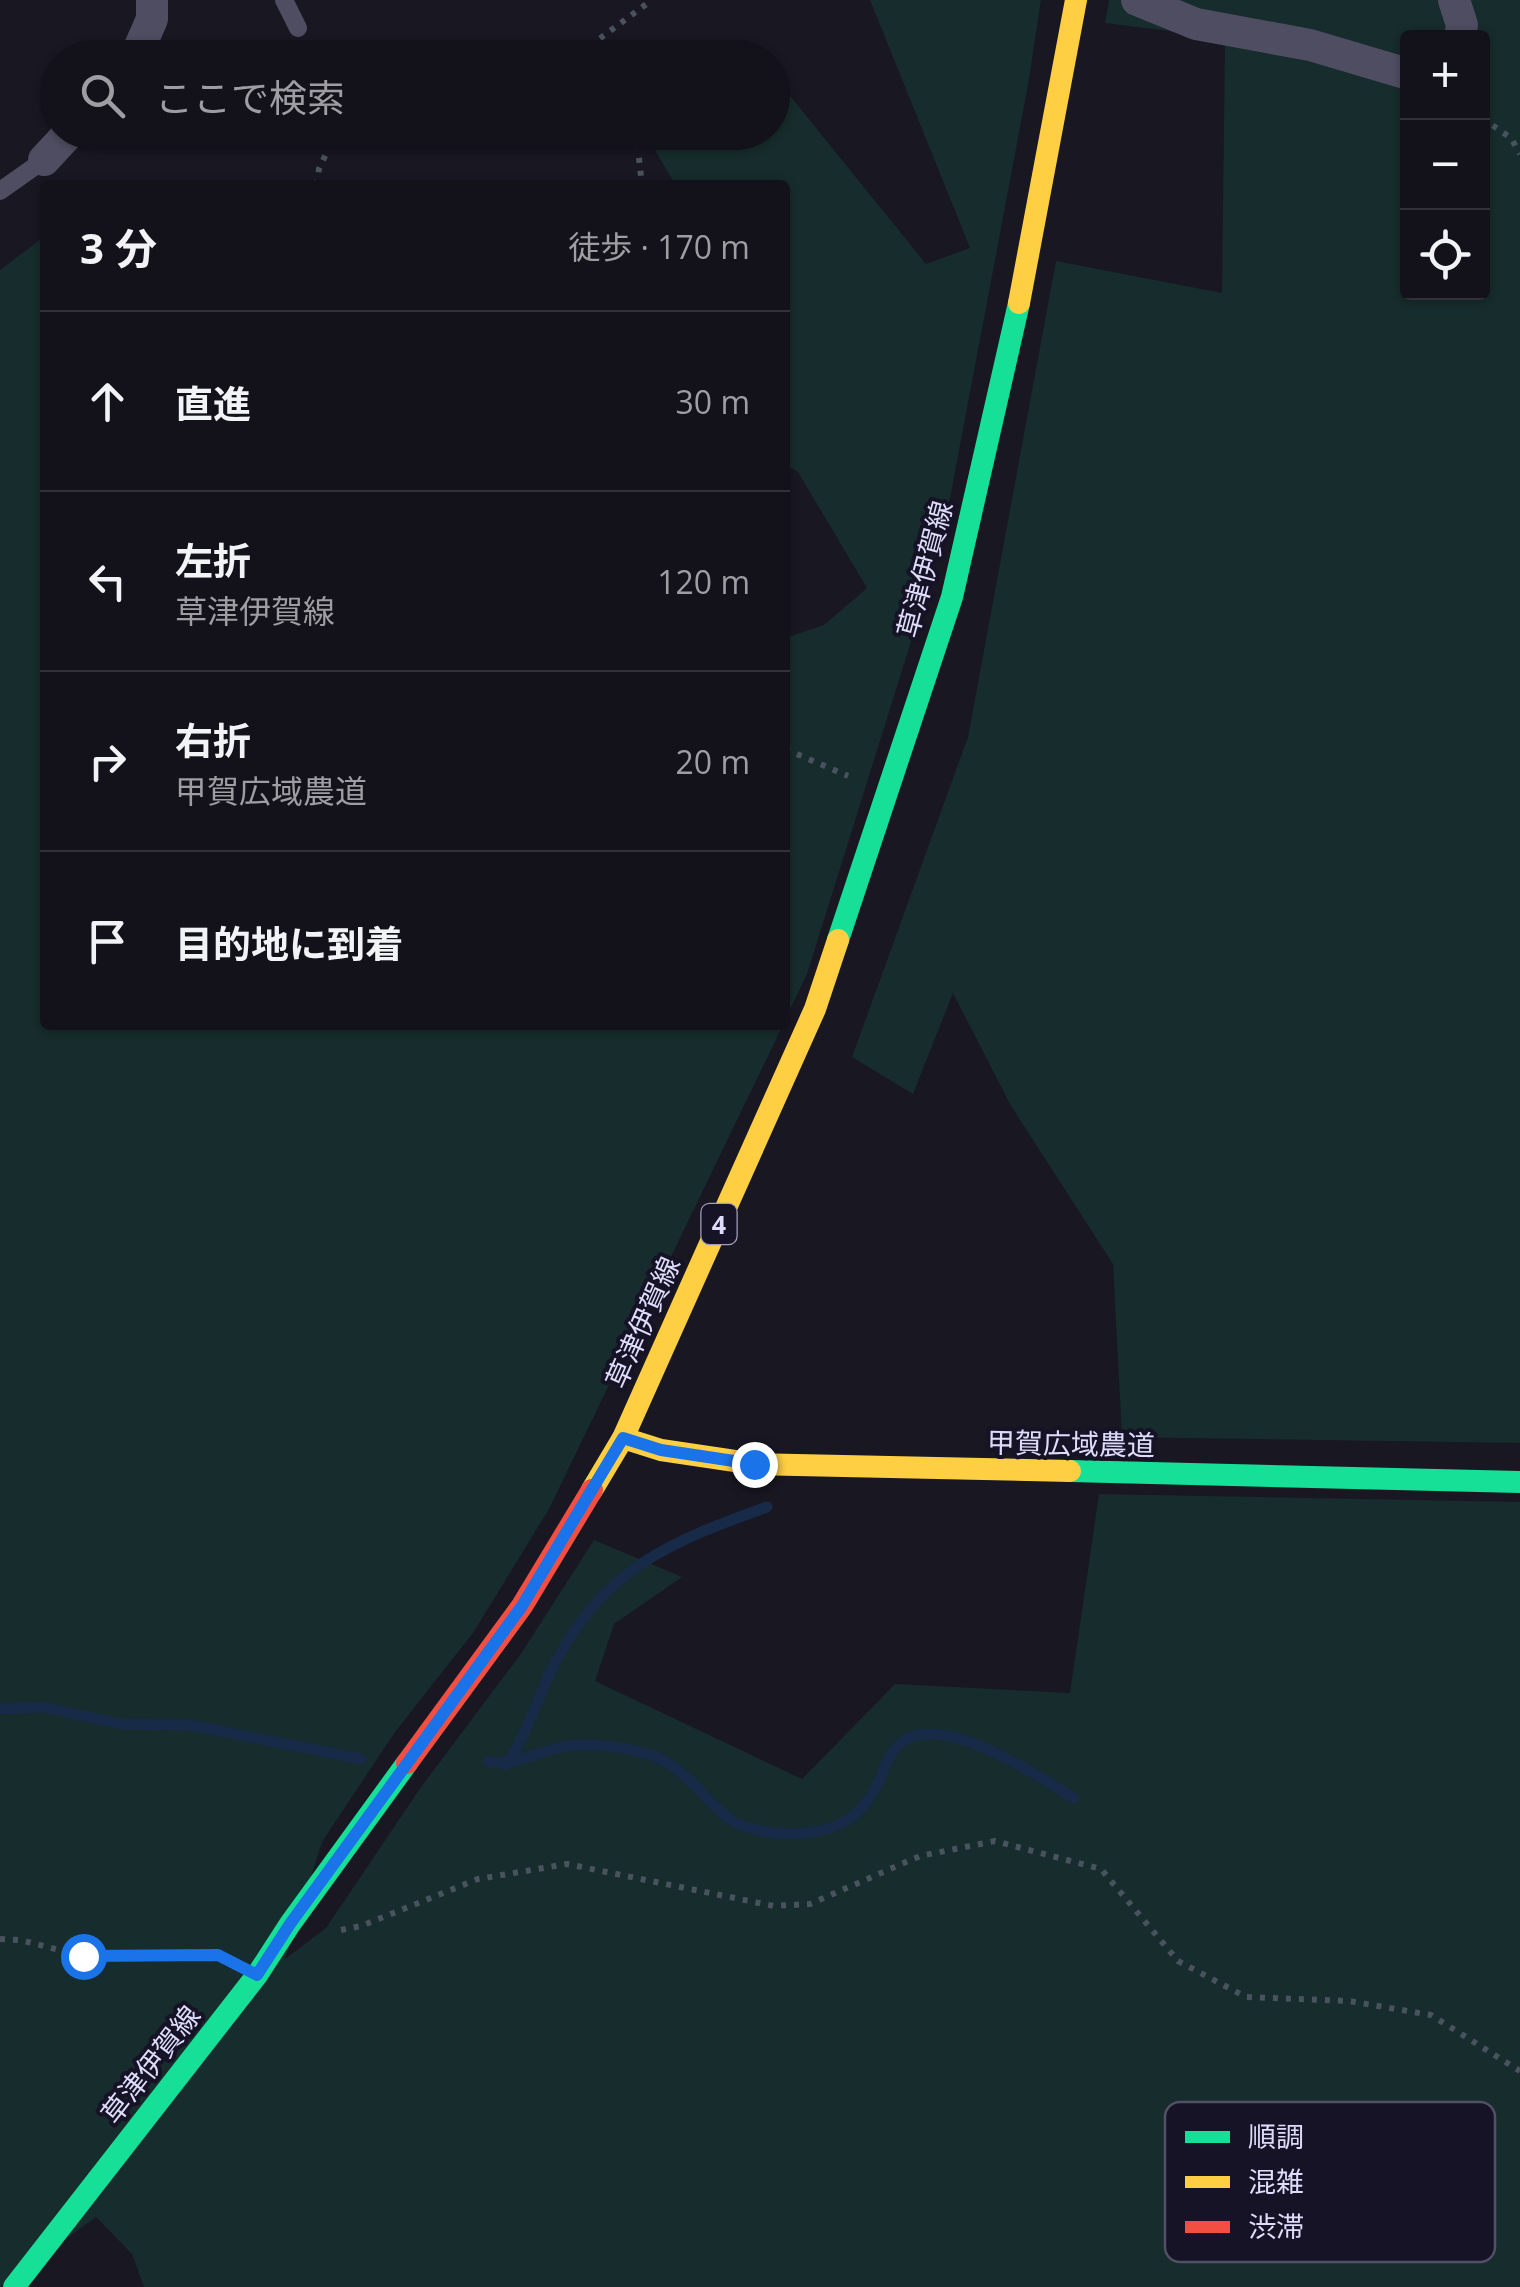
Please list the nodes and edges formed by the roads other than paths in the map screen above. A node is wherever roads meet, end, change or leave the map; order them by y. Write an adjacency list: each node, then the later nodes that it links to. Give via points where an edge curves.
1 (152, 0): 8 (street)
2 (284, 0): 6 (lane)
3 (1076, 0): 13 (main road, 草津伊賀線 / 4, via 1023,284 952,597 814,1009)
4 (1137, 0): 9 (street, via 1196,24 1310,45)
5 (1454, 0): 7 (street)
6 (298, 28)
7 (1461, 30)
8 (143, 40)
9 (1400, 72)
10 (53, 150): 11 (street)
11 (44, 160): 12 (lane)
12 (0, 191)
13 (623, 1438): 14 (main road, 甲賀広域農道, via 754,1464); 15 (main road, 草津伊賀線 / 4, via 522,1606 257,1975)
14 (1520, 1482)
15 (14, 2287)

